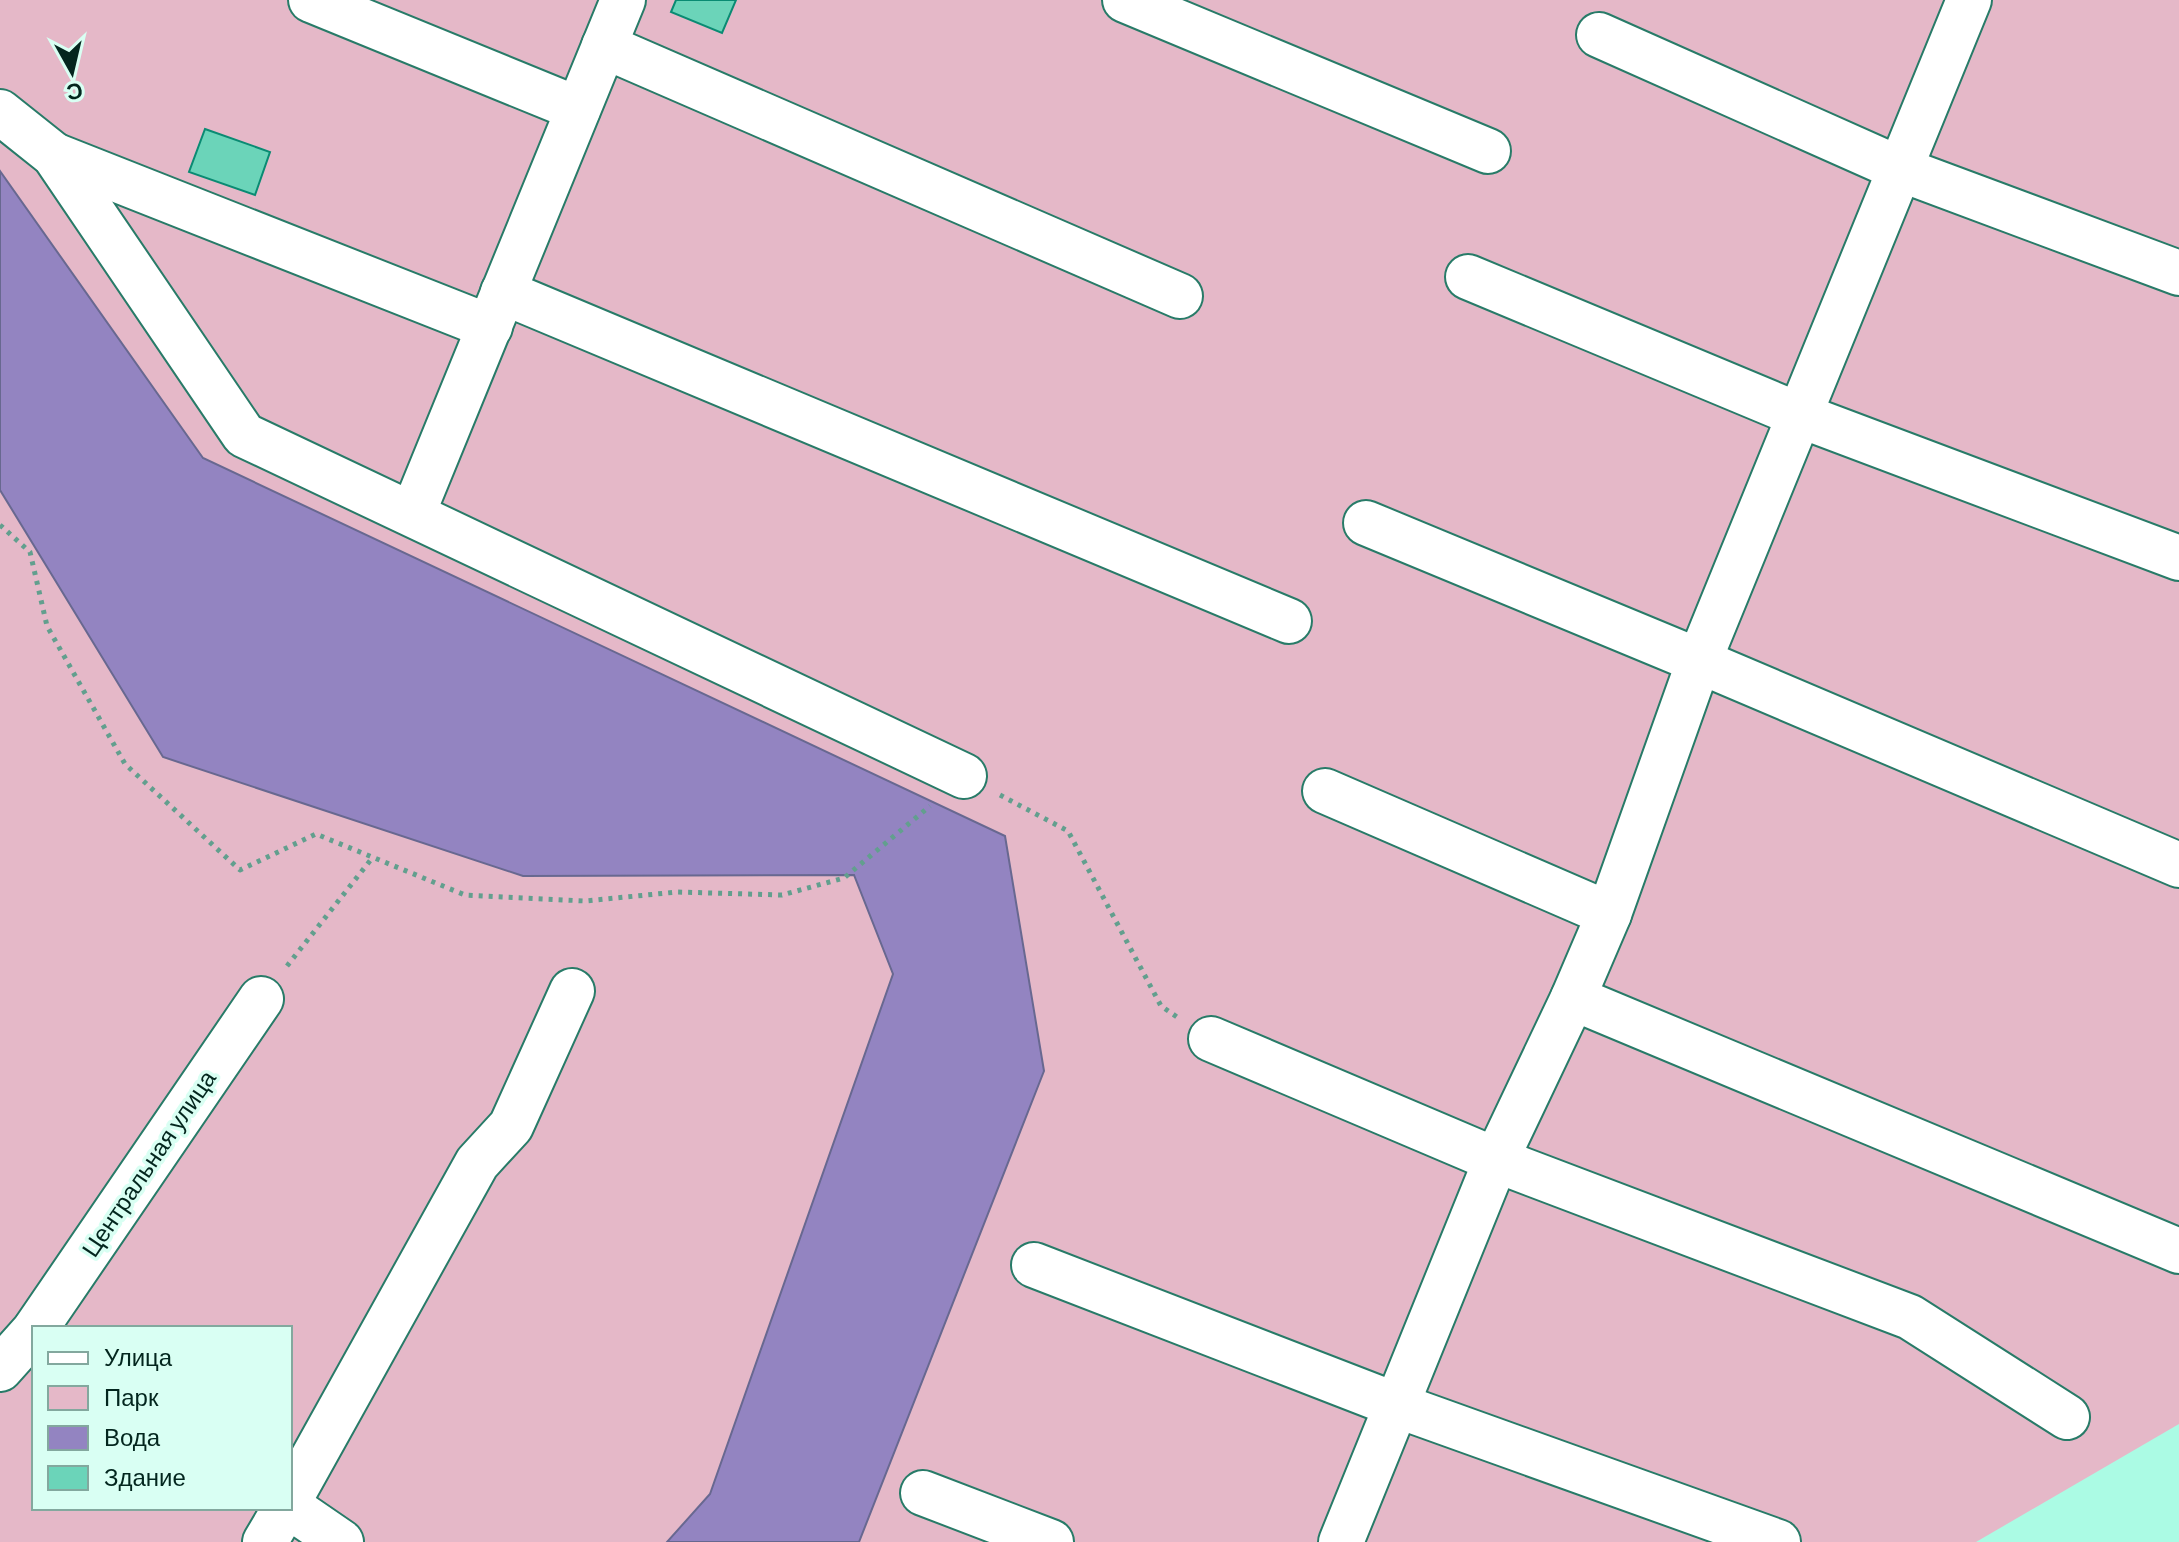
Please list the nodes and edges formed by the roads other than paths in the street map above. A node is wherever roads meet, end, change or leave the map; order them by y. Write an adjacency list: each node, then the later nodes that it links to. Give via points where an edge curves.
1 (311, 0): 7 (street)
2 (623, 0): 6 (street)
3 (1125, 0): 9 (street)
4 (1969, 0): 11 (street)
5 (1599, 35): 11 (street)
6 (604, 46): 7 (street); 14 (street)
7 (578, 109): 15 (street)
8 (0, 112): 10 (street)
9 (1488, 151)
10 (54, 155): 15 (street); 17 (street, via 244,435)
11 (1900, 169): 12 (street); 16 (street)
12 (2179, 273)
13 (1468, 277): 16 (street)
14 (1180, 296)
15 (496, 310): 17 (street); 20 (street)
16 (1799, 415): 19 (street); 21 (street)
17 (413, 513): 22 (street)
18 (1366, 523): 21 (street)
19 (2179, 558)
20 (1289, 621)
21 (1699, 661): 24 (street); 25 (street)
22 (964, 776)
23 (1325, 791): 25 (street)
24 (2179, 865)
25 (1609, 914): 27 (street)
26 (572, 991): 37 (street, via 511,1126 477,1163)
27 (1573, 998): 30 (street); 31 (street)
28 (261, 999): 33 (street, Центральная улица)
29 (1211, 1039): 30 (street)
30 (1496, 1160): 34 (street); 35 (street, via 1910,1317)
31 (2179, 1251)
32 (1034, 1265): 34 (street)
33 (22, 1340)
34 (1396, 1405): 43 (street); 44 (street)
35 (2067, 1417)
36 (923, 1493): 42 (street)
37 (292, 1495)
38 (285, 1510): 40 (street)
39 (292, 1510): 41 (street)
40 (265, 1542)
41 (341, 1542)
42 (1051, 1542)
43 (1341, 1542)
44 (1778, 1542)

